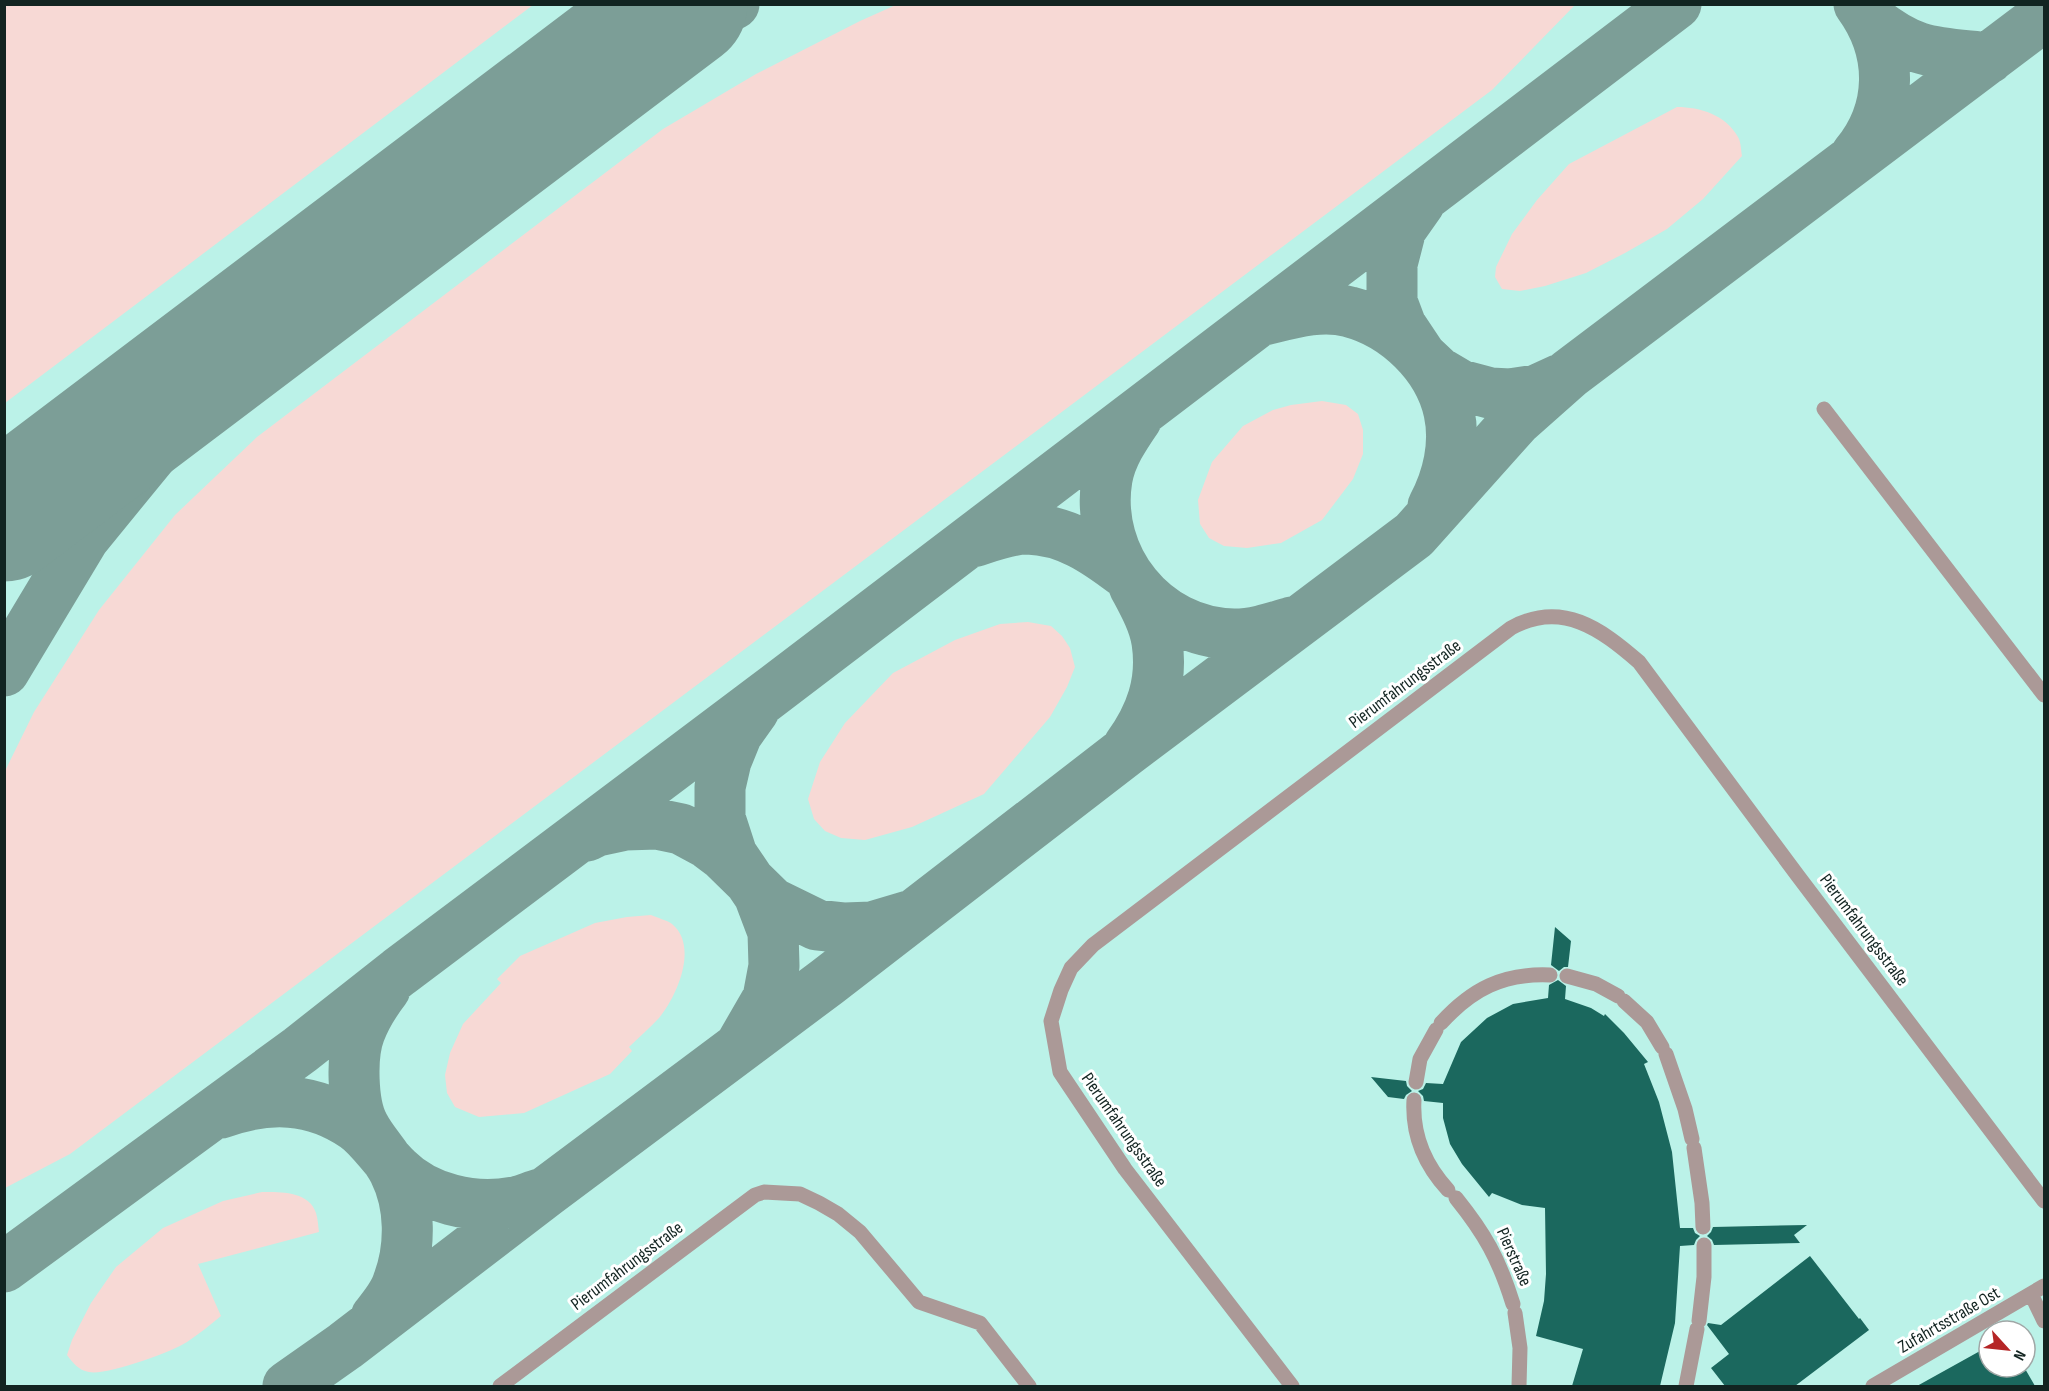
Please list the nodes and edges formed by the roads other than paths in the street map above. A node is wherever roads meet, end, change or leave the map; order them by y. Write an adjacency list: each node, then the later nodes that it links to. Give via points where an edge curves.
1 (1824, 409): 2 (lane)
2 (2044, 695)
3 (1550, 975): 5 (lane, via 1505,979 1459,1004 1439,1027 1420,1059)
4 (1567, 976): 8 (lane, via 1596,984 1621,999 1647,1022 1664,1050 1693,1143)
5 (1416, 1082)
6 (1414, 1100): 15 (lane, Pierstraße, via 1419,1144 1435,1173 1481,1229 1494,1252 1514,1308 1520,1348)
7 (2044, 1201): 14 (lane, Pierumfahrungsstraße, via 1639,662 1592,626 1562,617 1536,618 1511,628 1093,945 1071,968 1061,990 1051,1022 1060,1072 1125,1169)
8 (1703, 1227)
9 (1704, 1245): 16 (lane, via 1698,1325)
10 (2038, 1290): 11 (lane); 17 (lane, Zufahrtsstraße Ost)
11 (2044, 1321)
12 (500, 1386): 13 (lane, Pierumfahrungsstraße, via 764,1192 800,1194 838,1214 860,1232 919,1302 980,1323)
13 (1029, 1386)
14 (1292, 1386)
15 (1519, 1386)
16 (1686, 1386)
17 (1873, 1386)

